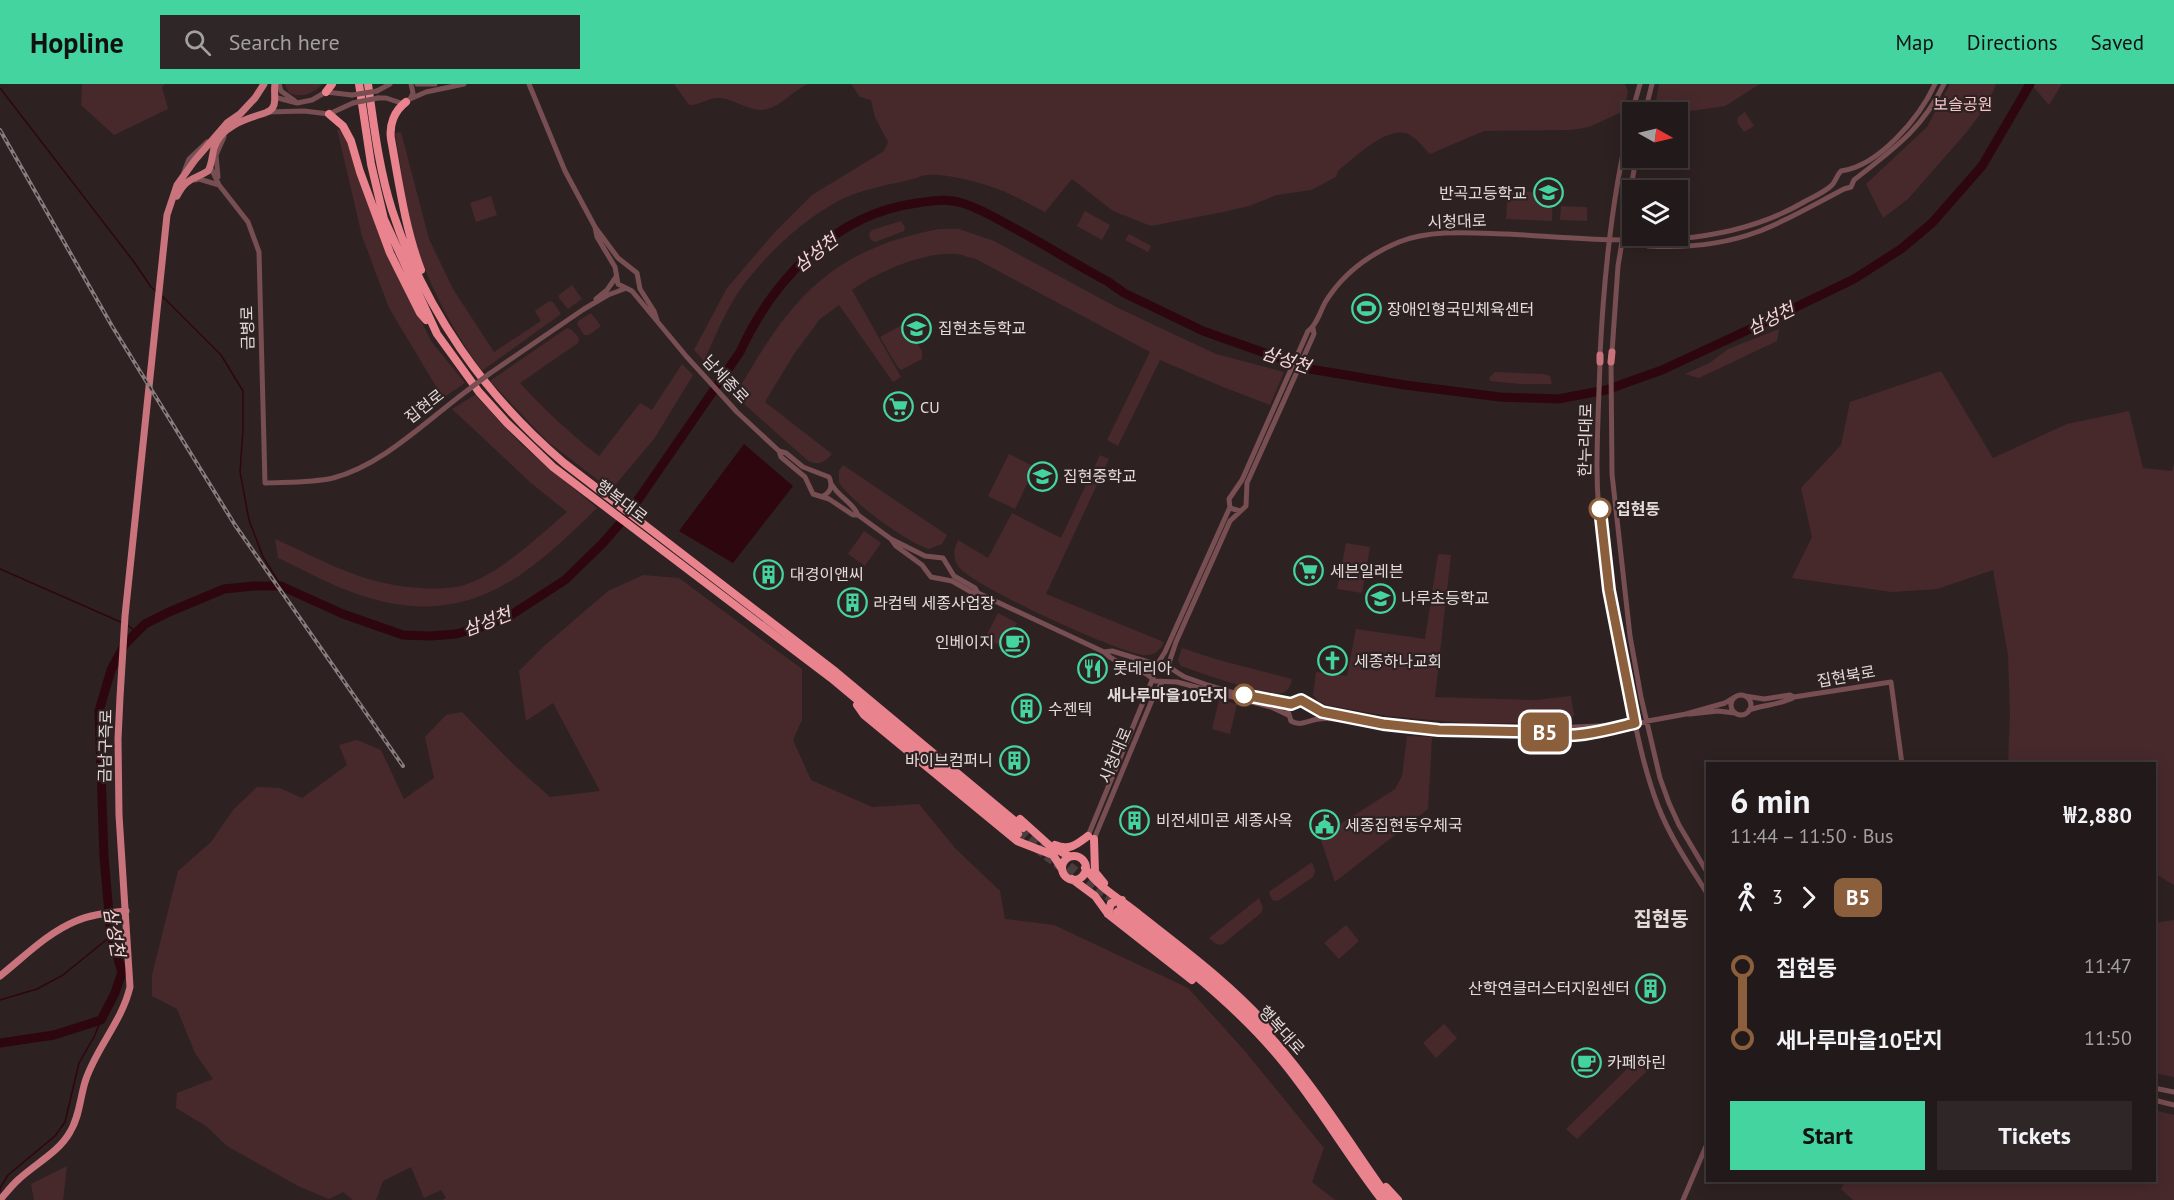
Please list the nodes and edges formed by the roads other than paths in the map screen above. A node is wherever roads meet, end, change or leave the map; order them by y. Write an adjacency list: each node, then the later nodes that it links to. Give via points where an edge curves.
1 (264, 84): 17 (main road)
2 (274, 84): 18 (main road)
3 (279, 84): 22 (street, via 287,97)
4 (359, 84): 53 (highway, 행복대로, via 370,164 384,219)
5 (368, 84): 50 (highway, 행복대로, via 392,209 411,261)
6 (390, 84): 16 (street, bridge, via 352,95)
7 (411, 84): 19 (street, via 413,93)
8 (417, 84): 9 (street)
9 (435, 84)
10 (464, 84): 19 (street, via 426,92)
11 (529, 84): 39 (street, via 565,171)
12 (1640, 84): 20 (street, 한누리대로)
13 (1652, 84): 21 (street)
14 (1935, 84): 32 (street, via 1902,132 1864,164)
15 (1944, 84): 36 (street, via 1907,138)
16 (326, 90): 22 (street); 25 (street, via 318,106)
17 (256, 96): 18 (main road, via 266,91); 23 (main road, via 256,108); 27 (main road)
18 (274, 97): 22 (street); 23 (main road, via 274,108)
19 (407, 101): 25 (street, bridge, via 397,103 378,98 354,102); 50 (highway, via 395,115 390,132 412,248)
20 (1635, 102)
21 (1648, 102)
22 (299, 103)
23 (266, 112): 24 (street); 26 (main road)
24 (286, 113): 25 (street); 26 (street)
25 (327, 114): 53 (highway, via 343,126 351,141 390,253 420,313)
26 (245, 120): 27 (main road)
27 (229, 125): 28 (main road); 31 (main road, via 216,142); 34 (street, via 193,154); 37 (street, via 216,155)
28 (200, 156): 30 (main road); 31 (main road, via 206,157)
29 (1622, 158): 41 (street, 한누리대로)
30 (193, 163): 33 (main road, via 194,169); 34 (main road, 금남구즉로)
31 (210, 165): 33 (main road); 37 (street)
32 (1848, 171): 35 (street, via 1841,171); 36 (street)
33 (202, 174): 34 (main road); 37 (street)
34 (186, 178): 37 (street); 102 (main road, 금남구즉로, via 177,185 162,250 125,616 118,739)
35 (1836, 179): 38 (street); 40 (street, 시청대로, via 1804,202 1754,226)
36 (1854, 180): 38 (street, via 1851,187)
37 (219, 185): 59 (street, 금병로, via 248,222 259,252)
38 (1844, 189): 45 (street, 시청대로, via 1755,233)
39 (595, 227): 46 (street); 47 (street)
40 (1688, 238)
41 (1609, 239): 42 (street, 시청대로); 56 (street, 시청대로, via 1461,232 1419,236 1378,252 1359,265 1329,297); 92 (street, 한누리대로, via 1597,468 1603,545)
42 (1622, 239): 54 (street, 한누리대로)
43 (1648, 246): 44 (street, 시청대로)
44 (1683, 246)
45 (1688, 246)
46 (629, 267): 47 (street, via 622,268); 48 (street, via 637,273)
47 (617, 275): 49 (street, via 618,284); 51 (street, 집현로, via 607,290)
48 (638, 280): 49 (street); 52 (street, 남세종로)
49 (626, 289): 51 (street, 집현로); 52 (street, 남세종로)
50 (434, 304): 79 (highway, 행복대로, via 444,326 485,384 531,435)
51 (584, 309): 59 (street, 집현로, bridge, via 364,467 312,482)
52 (657, 320): 57 (street, 남세종로, via 737,412)
53 (437, 334): 79 (highway, 행복대로, via 479,392 553,467)
54 (1612, 352): 55 (main road, 한누리대로)
55 (1611, 362): 91 (street, 한누리대로, via 1612,474 1630,636)
56 (1286, 392): 62 (street, 시청대로); 63 (street, 시청대로)
57 (779, 451): 58 (street, 남세종로); 61 (street, 남세종로)
58 (818, 473): 60 (street, via 829,477); 61 (street)
59 (265, 483)
60 (832, 484): 64 (street); 67 (street)
61 (808, 485): 64 (street, via 813,494)
62 (1235, 492): 63 (street); 65 (street, via 1229,499)
63 (1245, 495): 66 (street, via 1246,506)
64 (823, 496): 67 (street)
65 (1230, 507): 66 (street); 75 (street, via 1169,644)
66 (1240, 511): 76 (street, via 1230,521)
67 (858, 515): 68 (street)
68 (891, 539): 69 (street); 71 (street)
69 (933, 557): 70 (street, via 943,558); 71 (street)
70 (948, 567): 72 (street); 73 (street, via 954,576)
71 (926, 570): 72 (street)
72 (940, 578): 73 (street)
73 (978, 592): 74 (street)
74 (1104, 652): 75 (street); 77 (street, via 1110,659)
75 (1156, 663): 76 (street); 77 (street, via 1151,669)
76 (1169, 667): 78 (street, via 1170,676); 83 (street, via 1218,688)
77 (1152, 677): 78 (street); 95 (street, 시청대로)
78 (1164, 682): 88 (street, via 1271,707); 95 (street, 시청대로, via 1152,700)
79 (854, 693): 94 (highway, 행복대로); 94 (highway, via 868,694)
80 (1745, 696): 81 (street, 집현북로); 82 (street); 85 (street)
81 (1794, 697): 85 (street, 집현북로); 93 (street, 집현북로, via 1892,682)
82 (1733, 699): 86 (street); 87 (street)
83 (1291, 704): 84 (street, via 1301,700); 88 (street)
84 (1311, 707): 89 (street); 90 (street)
85 (1749, 710): 86 (street, via 1741,715)
86 (1735, 713): 87 (street)
87 (1686, 714): 91 (street)
88 (1288, 715): 90 (street, via 1297,724)
89 (1359, 720): 90 (street); 92 (street, via 1439,730 1553,735 1609,731)
90 (1308, 721)
91 (1647, 722): 92 (street); 98 (street, 한누리대로, via 1669,802)
92 (1635, 723): 100 (street, 한누리대로, via 1659,807 1684,859)
93 (1902, 762)
94 (1022, 832): 95 (highway, via 1064,849); 96 (highway); 99 (highway, via 1053,855)
95 (1091, 838): 96 (highway); 97 (highway); 101 (highway, via 1095,872)
96 (1071, 856): 97 (highway, via 1081,858); 99 (highway, via 1063,861)
97 (1085, 866): 99 (highway, via 1082,876); 101 (highway)
98 (1706, 870)
99 (1066, 875): 101 (highway)
100 (1706, 892)
101 (1117, 908): 108 (highway, via 1234,1015); 108 (highway, 행복대로, via 1199,970 1249,1014 1275,1042)
102 (123, 912): 103 (main road, via 77,920 54,933); 111 (main road, 금남구즉로, via 130,987 127,1003 85,1080 70,1133)
103 (0, 976)
104 (2156, 1088): 105 (street)
105 (2174, 1092)
106 (2156, 1100): 107 (street)
107 (2174, 1105)
108 (1323, 1109): 110 (highway, 행복대로)
109 (1706, 1146): 116 (street)
110 (1363, 1169): 112 (highway); 113 (highway, 행복대로); 114 (highway, 행복대로); 115 (highway)
111 (0, 1200)
112 (1374, 1200)
113 (1382, 1200)
114 (1390, 1200)
115 (1398, 1200)
116 (1683, 1200)

